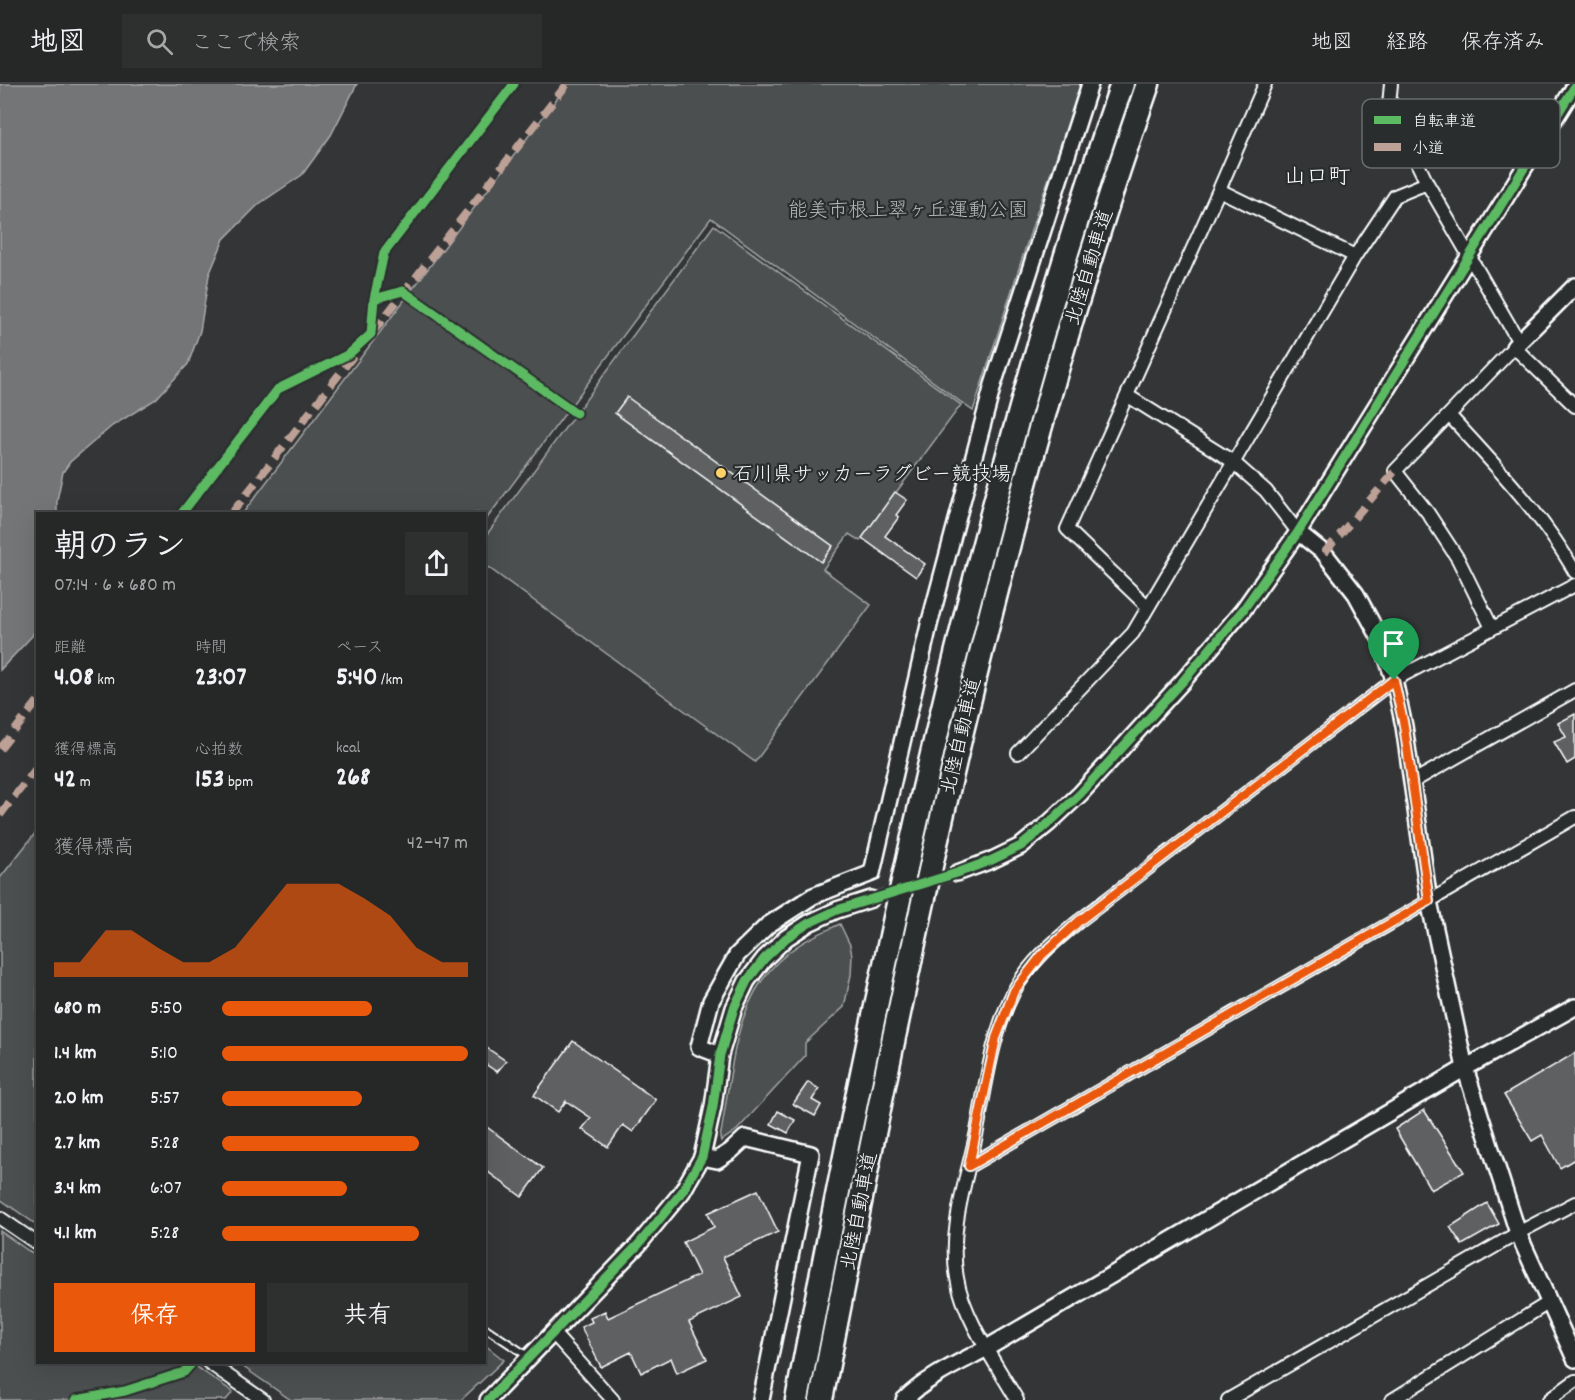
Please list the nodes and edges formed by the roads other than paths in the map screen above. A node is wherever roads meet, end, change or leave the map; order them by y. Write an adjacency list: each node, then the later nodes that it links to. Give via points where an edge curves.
1 (1090, 84): 35 (street, via 993,385 929,625 872,873 813,896 768,924 737,956 711,1001 699,1047)
2 (1122, 84): 55 (highway, 北陸自動車道, via 1075,227 987,527 910,846)
3 (1148, 84): 56 (highway, 北陸自動車道, via 1052,385 1007,545 934,849)
4 (1265, 84): 12 (street)
5 (1391, 84): 7 (street)
6 (1575, 86): 8 (street)
7 (1390, 99)
8 (1560, 110)
9 (1420, 168): 11 (street)
10 (1524, 168): 14 (street)
11 (1427, 183): 13 (street, via 1395,196); 14 (street)
12 (1219, 190): 13 (street); 17 (street)
13 (1355, 256): 20 (street)
14 (1469, 257): 16 (street); 21 (street)
15 (1575, 286): 16 (street)
16 (1517, 345): 18 (street); 19 (street)
17 (1128, 396): 20 (street); 24 (street, via 1067,530)
18 (1575, 406)
19 (1449, 416): 22 (street, via 1497,467); 25 (street, via 1395,471 1458,559)
20 (1232, 461): 21 (street, via 1266,491); 24 (street)
21 (1298, 532): 26 (street, via 1324,553 1356,594 1381,640); 31 (street, via 1243,610 1080,794 1021,846)
22 (1575, 572)
23 (1575, 585): 25 (street)
24 (1148, 607): 28 (street, via 1133,633)
25 (1492, 628): 26 (street)
26 (1394, 680): 29 (street); 38 (street, via 1079,921 1042,955 1014,991 996,1038)
27 (1575, 690): 29 (street)
28 (1018, 753)
29 (1412, 782): 33 (street)
30 (1575, 817): 33 (street)
31 (957, 873)
32 (871, 899): 35 (street, via 809,923 764,959 747,981 734,1008)
33 (1429, 901): 36 (street); 38 (street)
34 (1575, 1007): 36 (street)
35 (720, 1055): 37 (street)
36 (1464, 1068): 41 (street); 46 (street)
37 (702, 1157): 45 (street, via 660,1220); 54 (street, via 717,1160 745,1138 811,1154)
38 (969, 1166): 46 (street, via 955,1250 957,1278 963,1303)
39 (1575, 1203): 41 (street)
40 (0, 1218): 42 (street)
41 (1518, 1233): 43 (street); 59 (street)
42 (36, 1243)
43 (1548, 1304): 48 (street); 60 (street)
44 (486, 1328): 47 (lane)
45 (553, 1333): 47 (street); 53 (street)
46 (987, 1348): 57 (street, via 914,1390); 58 (street)
47 (529, 1358): 52 (street)
48 (1575, 1359)
49 (211, 1364): 51 (street)
50 (1575, 1381): 61 (street)
51 (264, 1400)
52 (488, 1400)
53 (613, 1400)
54 (761, 1400)
55 (797, 1400)
56 (820, 1400)
57 (904, 1400)
58 (1017, 1400)
59 (1228, 1400)
60 (1392, 1400)
61 (1549, 1400)

